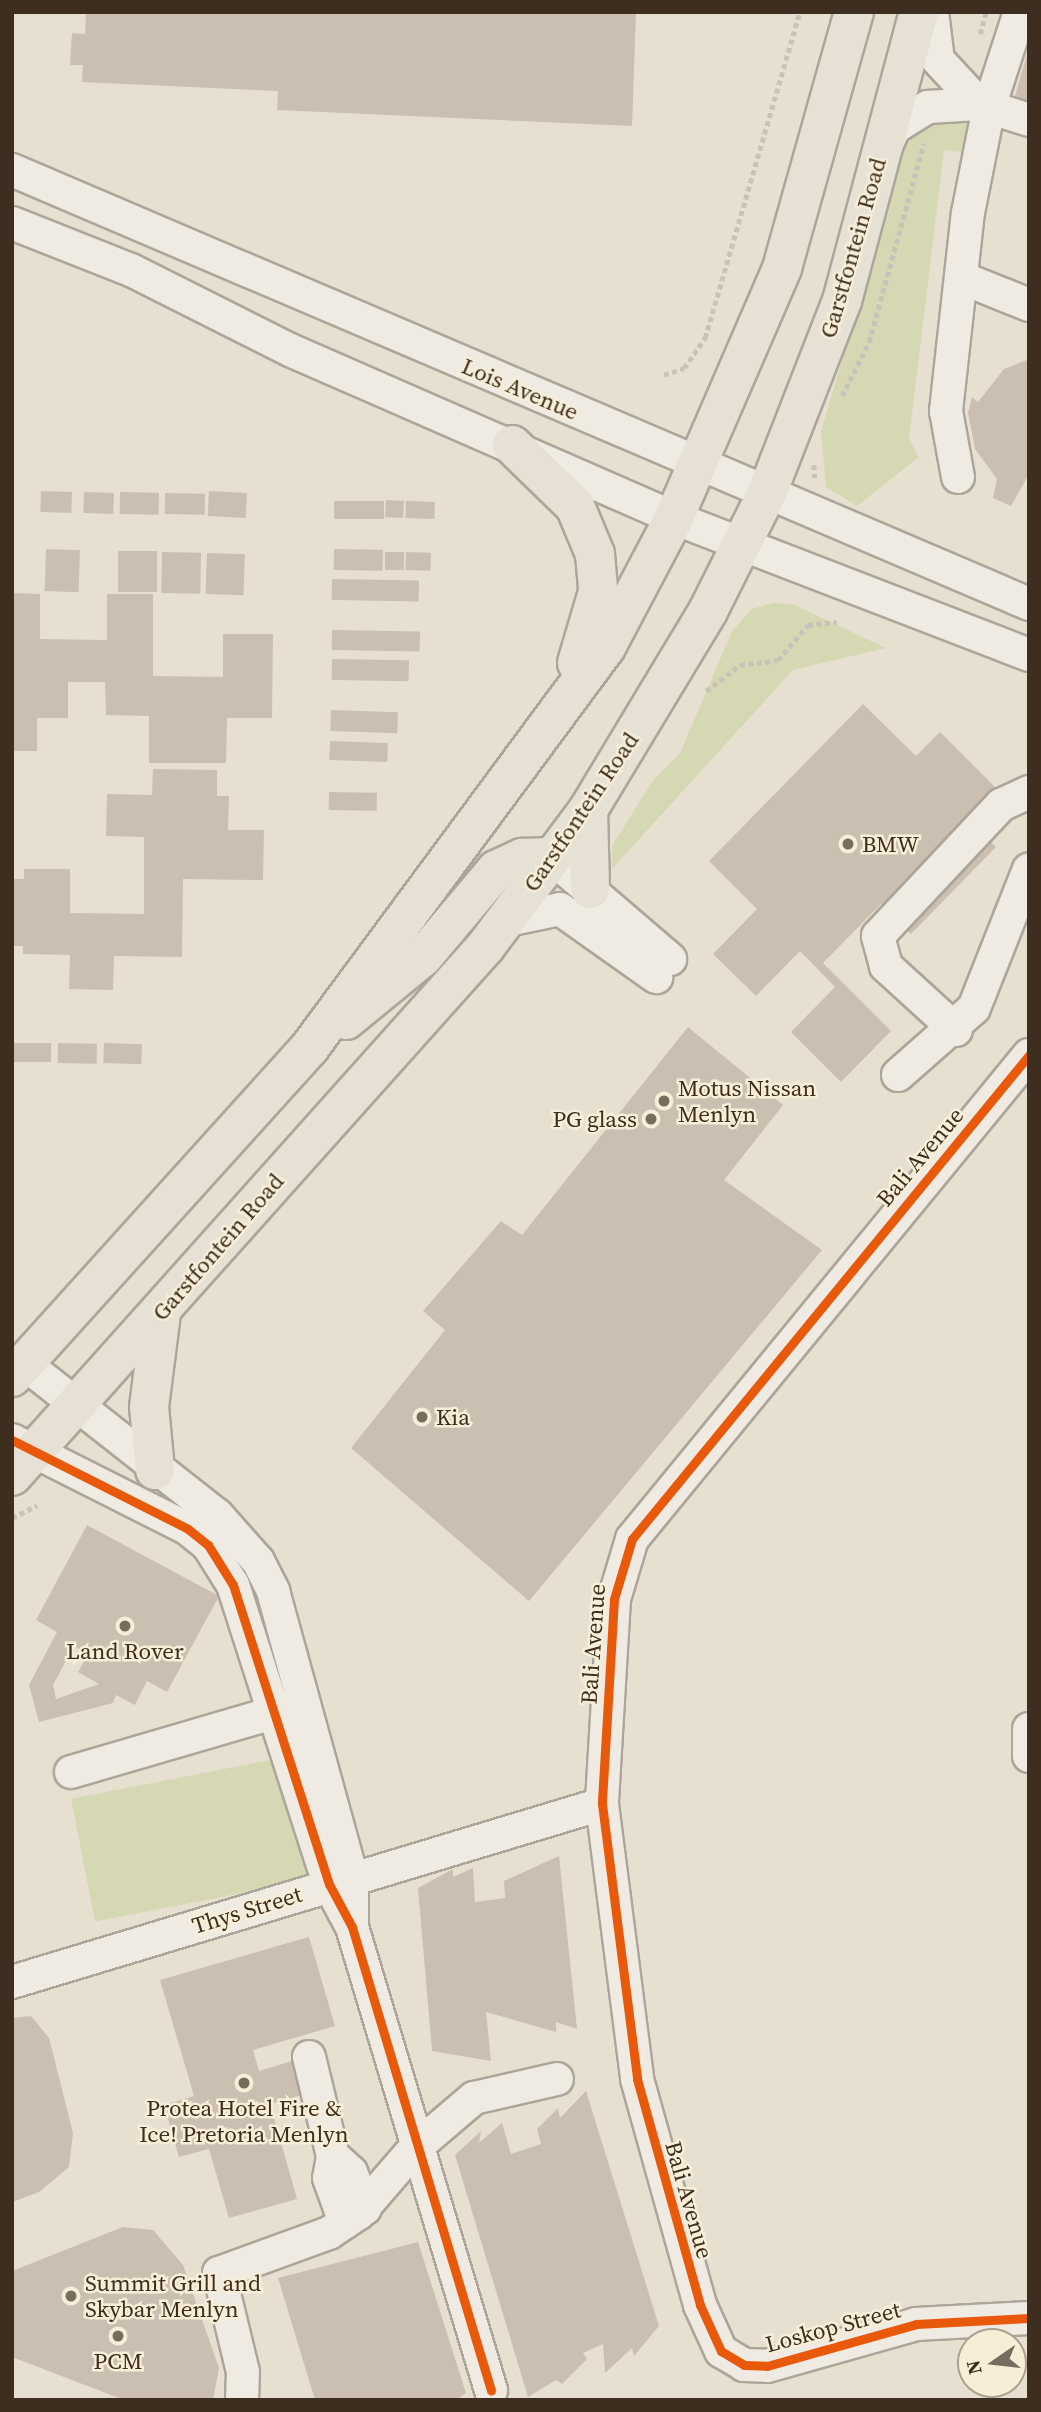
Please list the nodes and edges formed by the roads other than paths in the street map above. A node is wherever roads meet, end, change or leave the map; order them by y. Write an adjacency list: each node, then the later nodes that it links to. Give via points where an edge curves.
1 (854, 12): 13 (main road, via 782,268)
2 (919, 12): 7 (main road, Garstfontein Road)
3 (932, 12): 5 (street, via 938,60)
4 (1020, 12): 5 (street)
5 (984, 105): 6 (street); 7 (street, via 934,106 894,128); 10 (street)
6 (1029, 120)
7 (877, 167): 15 (main road, Garstfontein Road, via 842,301)
8 (12, 170): 13 (street, Lois Avenue)
9 (12, 223): 12 (street, via 131,270 290,350)
10 (962, 278): 11 (street); 14 (street, via 946,411)
11 (1029, 305)
12 (512, 445): 16 (street); 20 (main road, via 575,506 595,554 598,592 591,625)
13 (697, 463): 15 (street, Lois Avenue); 16 (main road)
14 (958, 477)
15 (767, 493): 17 (main road, Garstfontein Road); 18 (street, Lois Avenue)
16 (674, 518): 17 (street); 20 (main road, via 606,647)
17 (741, 545): 19 (street); 22 (main road, Garstfontein Road, via 673,673)
18 (1029, 604)
19 (1029, 655)
20 (554, 724): 28 (main road)
21 (1029, 792): 27 (street, via 1001,805 878,936 886,966)
22 (588, 810): 23 (main road, Garstfontein Road); 25 (main road)
23 (551, 858): 25 (street); 26 (main road, Garstfontein Road); 28 (main road, via 522,858 496,870 423,957)
24 (1029, 869): 27 (street, via 987,987)
25 (590, 888): 26 (street, via 663,968 560,909)
26 (507, 920): 31 (main road, Garstfontein Road)
27 (956, 1030): 30 (street)
28 (310, 1047): 32 (main road)
29 (1029, 1055): 40 (street, Bali Avenue, via 632,1539 614,1599)
30 (898, 1074)
31 (161, 1313): 33 (main road, Garstfontein Road); 35 (main road, via 149,1407)
32 (18, 1370): 33 (street)
33 (79, 1406): 34 (main road, Garstfontein Road); 35 (street)
34 (19, 1456): 36 (street, via 188,1529 208,1545 233,1585)
35 (155, 1470): 36 (street, via 243,1538 258,1561 273,1591)
36 (290, 1708): 39 (street); 41 (street)
37 (1029, 1729): 38 (street)
38 (1029, 1756)
39 (71, 1772)
40 (603, 1804): 41 (street, Thys Street); 48 (street, Bali Avenue, via 640,2092 700,2305 712,2337)
41 (341, 1881): 42 (street, Thys Street); 45 (street)
42 (12, 1982)
43 (309, 2057): 46 (street, via 332,2156 351,2172)
44 (557, 2079): 45 (street, via 502,2087 474,2098)
45 (414, 2149): 46 (street); 49 (street)
46 (355, 2215): 50 (street, via 219,2273 243,2372)
47 (1029, 2318): 48 (street, Loskop Street, via 916,2324 767,2366)
48 (732, 2361)
49 (491, 2391)
50 (242, 2400)

